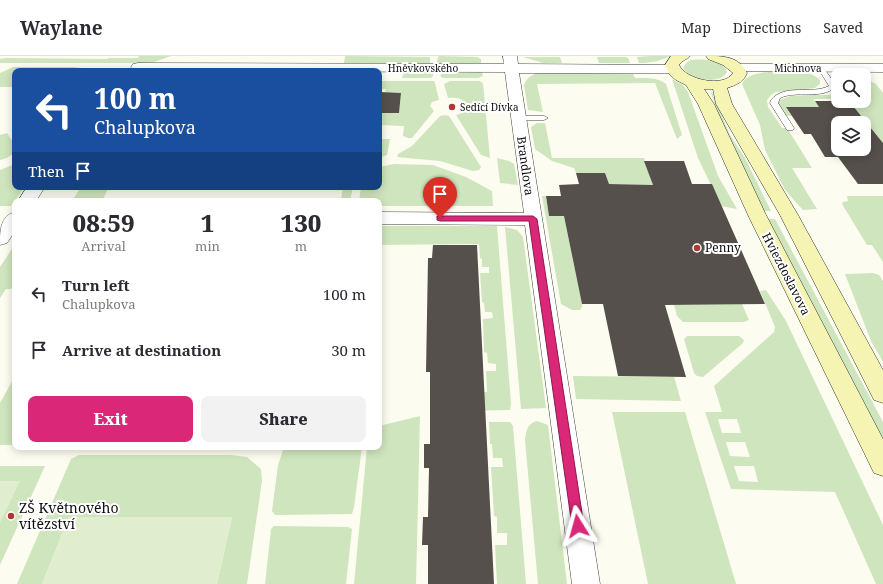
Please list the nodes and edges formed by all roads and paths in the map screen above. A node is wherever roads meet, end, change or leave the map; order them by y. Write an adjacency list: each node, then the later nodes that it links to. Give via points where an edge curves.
1 (683, 56): 10 (street, via 674,61)
2 (713, 56): 7 (street)
3 (859, 56): 9 (street)
4 (177, 62): 5 (street, Hněvkovského); 6 (street, Hněvkovského)
5 (511, 62): 10 (street, Hněvkovského); 14 (street, Brandlova)
6 (138, 67)
7 (738, 68): 8 (street, Michnova); 13 (street, Hviezdoslavova, via 738,77 734,81)
8 (821, 68): 9 (street, Michnova); 16 (lane, via 832,84 829,90 789,92 774,100)
9 (876, 68): 12 (street)
10 (673, 69): 11 (street, Hviezdoslavova)
11 (692, 82): 13 (street, Hviezdoslavova); 22 (street, Hviezdoslavova, via 706,104 757,215)
12 (883, 83)
13 (719, 85): 21 (street, via 724,104 789,215)
14 (518, 118): 15 (lane); 18 (street, Brandlova)
15 (544, 118)
16 (790, 128)
17 (382, 218): 18 (street)
18 (533, 219): 23 (street, Brandlova)
19 (12, 222): 20 (street)
20 (0, 239)
21 (883, 393)
22 (883, 465)
23 (586, 584)

